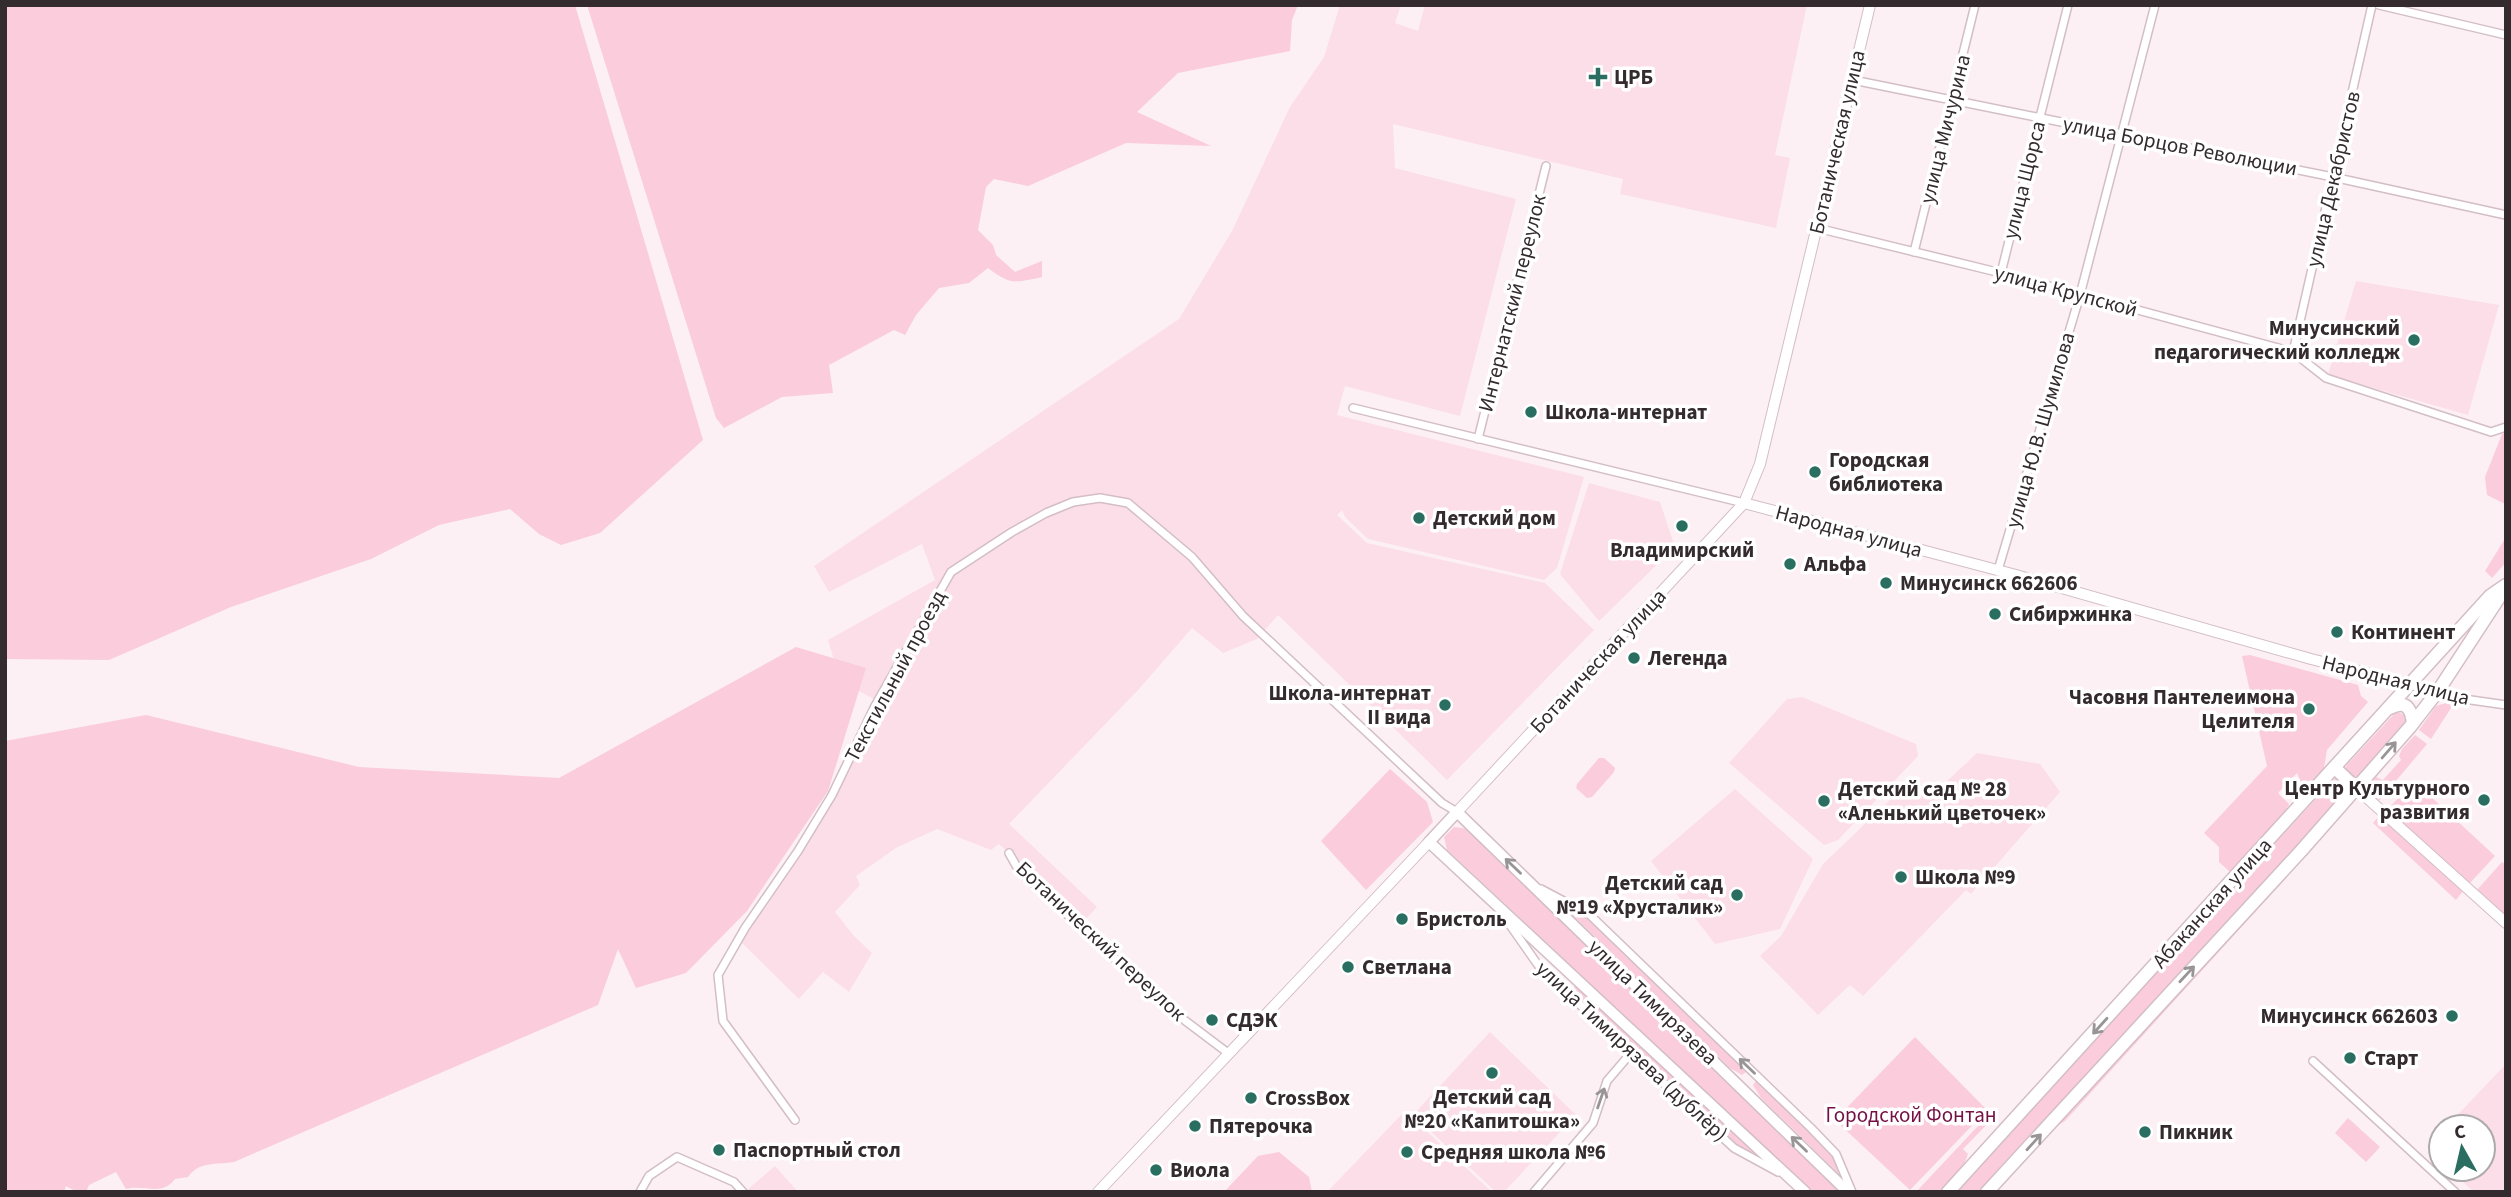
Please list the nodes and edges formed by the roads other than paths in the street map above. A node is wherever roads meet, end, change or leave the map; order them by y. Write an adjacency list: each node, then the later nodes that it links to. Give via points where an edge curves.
1 (1870, 5): 8 (street, Ботаническая улица)
2 (1975, 5): 9 (street, улица Мичурина)
3 (2068, 5): 10 (street, улица Щорса)
4 (2155, 5): 11 (street, улица Ю.В. Шумилова)
5 (2372, 5): 13 (street, улица Декабристов)
6 (2379, 5): 7 (street)
7 (2506, 35)
8 (1853, 80): 9 (street, улица Борцов Революции); 15 (street, Ботаническая улица)
9 (1952, 99): 10 (street, улица Борцов Революции); 16 (street, улица Мичурина)
10 (2039, 118): 11 (street, улица Борцов Революции); 17 (street, улица Щорса)
11 (2121, 135): 13 (street, улица Борцов Революции); 18 (street, улица Ю.В. Шумилова)
12 (1546, 166): 22 (street, Интернатский переулок)
13 (2333, 177): 14 (street, улица Борцов Революции); 19 (street, улица Декабристов)
14 (2506, 215)
15 (1817, 228): 16 (street, улица Крупской); 23 (street, Ботаническая улица, via 1759,464)
16 (1914, 252): 17 (street, улица Крупской)
17 (2001, 274): 18 (street, улица Крупской)
18 (2080, 295): 19 (street, улица Крупской); 24 (street, улица Ю.В. Шумилова)
19 (2293, 352): 21 (street, улица Крупской, via 2326,378 2491,432)
20 (1353, 408): 22 (street, Народная улица)
21 (2506, 427)
22 (1478, 439): 23 (street, Народная улица)
23 (1744, 503): 24 (street, Народная улица); 33 (street, Ботаническая улица)
24 (1998, 570): 26 (street, Народная улица)
25 (2506, 586): 26 (main road, Абаканская улица, via 2490,596); 27 (main road, Абаканская улица)
26 (2410, 685): 27 (street, Народная улица); 29 (main road, Абаканская улица)
27 (2438, 691): 28 (street, Народная улица); 30 (main road, Абаканская улица)
28 (2506, 705)
29 (2390, 708): 30 (main road, via 2408,706); 31 (main road, Абаканская улица)
30 (2413, 723): 32 (main road, Абаканская улица, one-way to 30)
31 (2335, 768): 32 (main road); 50 (main road, Абаканская улица, one-way to 50)
32 (2356, 788): 38 (street); 51 (main road, Абаканская улица, one-way to 32)
33 (1458, 812): 34 (main road, Ботаническая улица); 36 (main road, улица Тимирязева, one-way to 33); 42 (street, Текстильный проезд, via 1442,803 1301,673 1192,557 1128,503 1100,498 1046,513 951,572 875,706 832,795 718,975 723,1021)
34 (1429, 842): 37 (main road, улица Тимирязева); 39 (street, Ботаническая улица)
35 (1009, 853): 39 (street, Ботанический переулок, via 1018,869 1167,1007)
36 (1529, 883): 49 (main road, улица Тимирязева, one-way to 36); 49 (street, one-way to 36, via 1836,1154 1590,915)
37 (1492, 900): 40 (street, улица Тимирязева (дублёр), via 1538,965); 43 (main road, улица Тимирязева)
38 (2506, 923)
39 (1228, 1053): 46 (street, Ботаническая улица)
40 (1631, 1053): 43 (street, улица Тимирязева (дублёр), via 1734,1148); 47 (street, one-way to 40, via 1593,1123 1607,1081)
41 (2313, 1061): 52 (street)
42 (795, 1120)
43 (1792, 1179): 48 (main road, улица Тимирязева)
44 (640, 1192): 45 (street, via 649,1175 677,1157 734,1182)
45 (743, 1192)
46 (1098, 1192)
47 (1534, 1192)
48 (1805, 1192)
49 (1850, 1192)
50 (1948, 1192)
51 (1987, 1192)
52 (2455, 1192)

